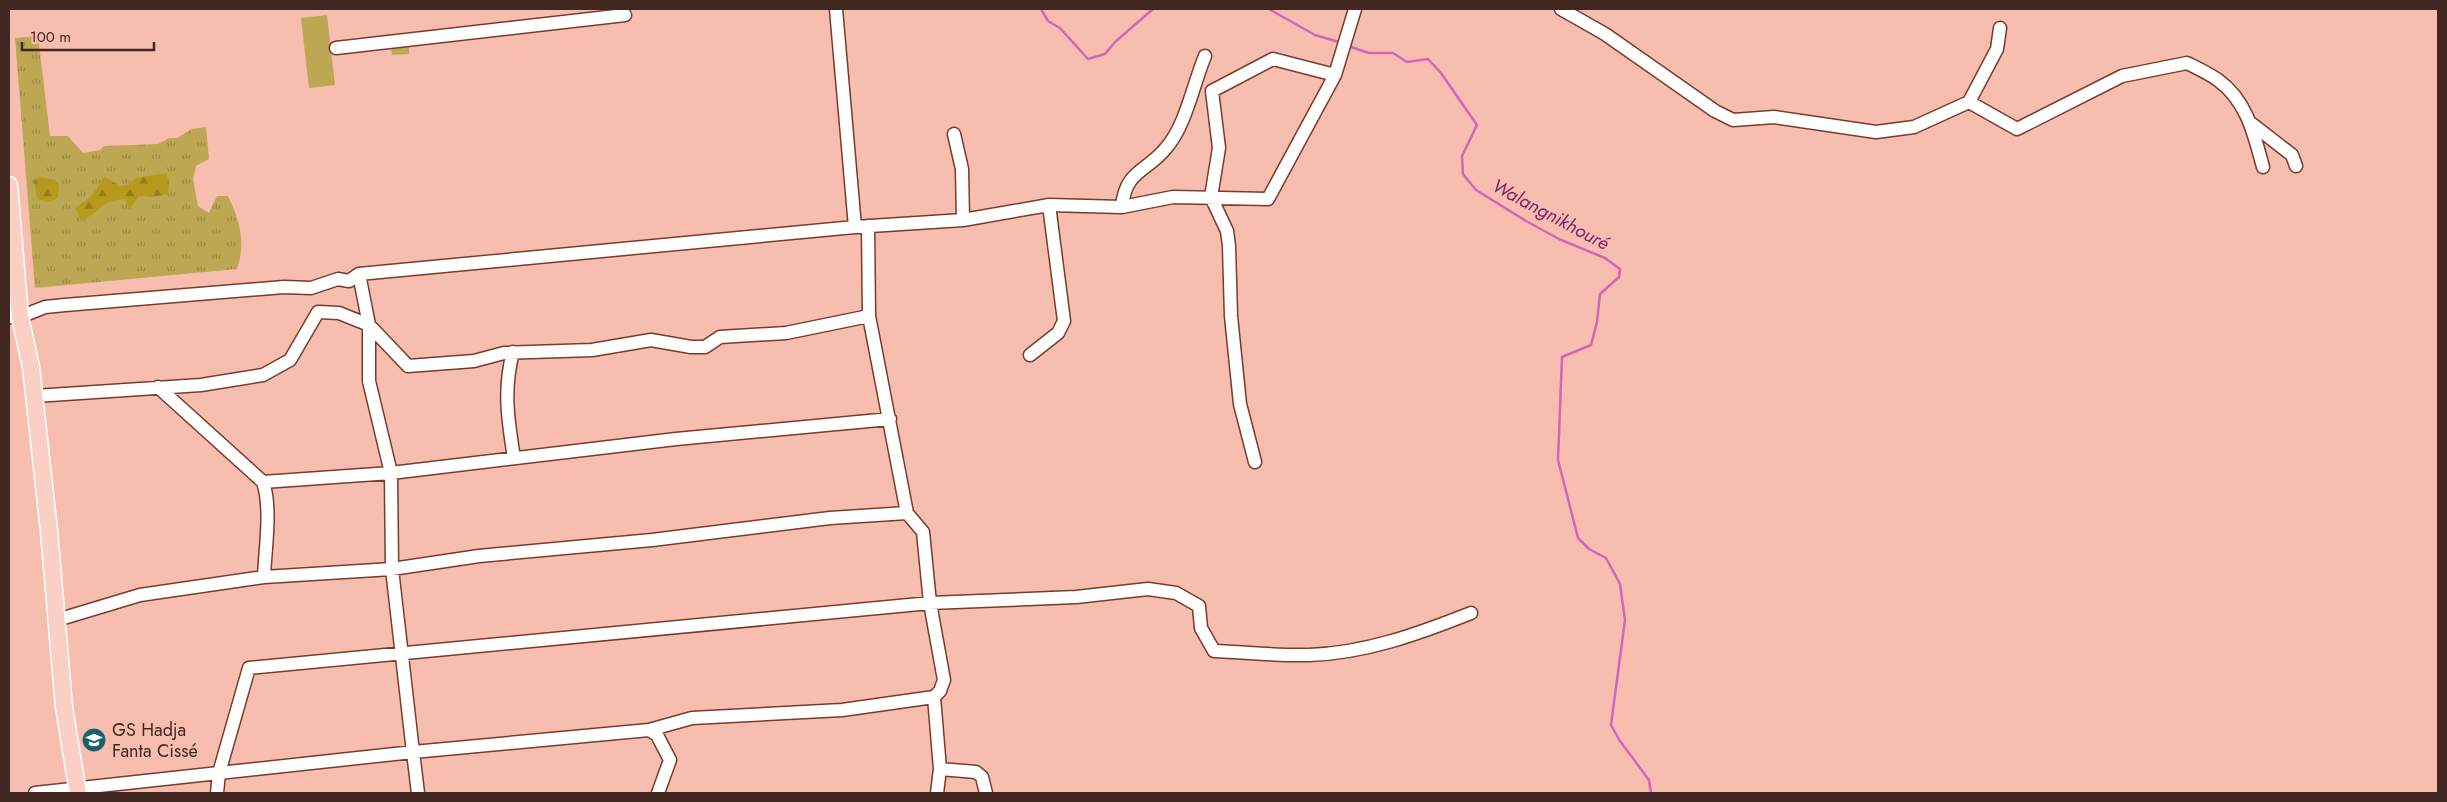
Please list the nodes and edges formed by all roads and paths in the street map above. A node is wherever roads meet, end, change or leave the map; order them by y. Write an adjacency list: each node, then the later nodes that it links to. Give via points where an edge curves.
1 (836, 9): 19 (street)
2 (1355, 9): 8 (street)
3 (1561, 9): 9 (street, via 1605,34 1733,120 1774,117 1876,132 1914,127)
4 (625, 15): 6 (street)
5 (2000, 28): 9 (street, via 1997,49)
6 (336, 48)
7 (1204, 56): 17 (street, via 1183,120 1166,148 1129,180)
8 (1335, 75): 15 (street, via 1268,199); 15 (street, via 1273,59 1212,91 1219,148)
9 (1969, 102): 10 (street, via 2017,129 2122,76 2187,63 2218,80 2240,102)
10 (2252, 124): 12 (street, via 2292,155); 13 (street)
11 (954, 134): 18 (street, via 962,169)
12 (2296, 166)
13 (2263, 168)
14 (9, 185): 22 (main road)
15 (1211, 197): 17 (street, via 1173,197); 30 (street, via 1230,246 1231,316 1240,404)
16 (1049, 205): 17 (street); 18 (street); 25 (street, via 1064,321 1058,333)
17 (1122, 207)
18 (963, 220): 19 (street)
19 (861, 226): 20 (street); 21 (street)
20 (360, 274): 22 (street, via 349,281 338,279 311,288 284,287 65,305); 23 (street)
21 (869, 316): 24 (street, via 786,333 720,337 705,347 652,340 592,350); 28 (street)
22 (14, 317): 27 (main road, via 32,367)
23 (369, 325): 24 (street, via 408,366 474,361); 26 (street, via 339,313 318,312 290,360 263,375 201,385); 31 (street, via 369,381)
24 (513, 352): 29 (street, via 506,404)
25 (1030, 355)
26 (158, 387): 27 (street); 32 (street)
27 (35, 396): 38 (main road)
28 (890, 420): 29 (street, via 676,439); 33 (street)
29 (514, 458): 31 (street)
30 (1255, 462)
31 (391, 472): 32 (street); 34 (street)
32 (263, 482): 35 (street)
33 (907, 513): 34 (street, via 830,518 652,540 479,556); 36 (street, via 923,532)
34 (392, 570): 35 (street); 39 (street)
35 (264, 577): 38 (street, via 140,596)
36 (930, 604): 37 (street, via 1076,597 1148,589 1176,592 1199,606 1200,628 1214,651 1310,655 1372,647); 39 (street); 40 (street, via 944,680 940,692)
37 (1471, 613)
38 (57, 620): 45 (main road, via 64,707)
39 (401, 652): 42 (street); 44 (street, via 248,668)
40 (934, 697): 41 (street, via 842,710 692,718); 43 (street)
41 (649, 730): 42 (street); 49 (street, via 657,735 670,760)
42 (413, 752): 44 (street); 48 (street)
43 (940, 769): 50 (street); 51 (street, via 976,772 982,777)
44 (219, 773): 45 (street); 47 (street)
45 (77, 791): 46 (street)
46 (35, 793)
47 (217, 793)
48 (418, 793)
49 (658, 793)
50 (937, 793)
51 (986, 793)

